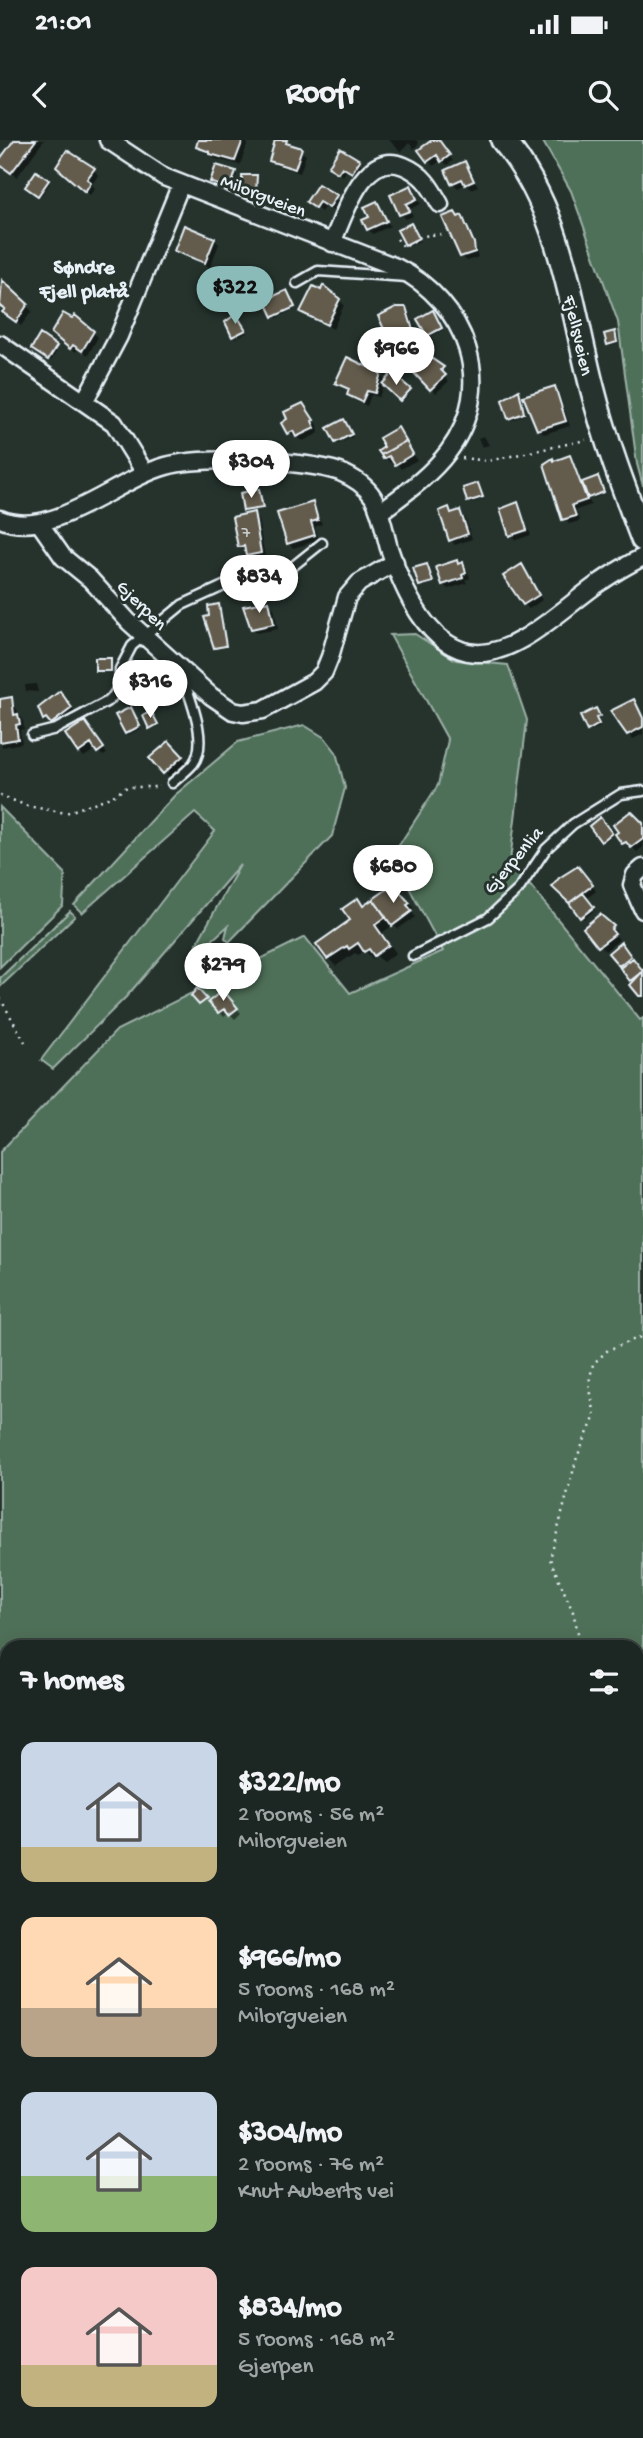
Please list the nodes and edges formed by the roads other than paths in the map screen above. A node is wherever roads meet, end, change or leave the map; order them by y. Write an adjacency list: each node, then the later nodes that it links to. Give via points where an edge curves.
1 (108, 140): 3 (street, Milorgveien, via 134,160)
2 (503, 140): 14 (main road, Fjellsveien, via 523,164 559,243 606,435)
3 (181, 184): 5 (street, Milorgveien); 9 (street, via 120,336)
4 (440, 204): 5 (street, via 419,173 395,162 380,162 370,169 349,204)
5 (332, 243): 6 (street, Milorgveien)
6 (413, 276): 7 (lane, via 318,271); 11 (street, Milorgveien, via 437,294 453,315 472,372 472,390 448,452)
7 (297, 284)
8 (0, 344): 9 (street)
9 (84, 402): 10 (street, via 114,423)
10 (145, 473): 11 (street, via 188,462 324,469 364,486); 13 (street)
11 (380, 512): 17 (street)
12 (0, 519): 13 (street, via 18,525)
13 (40, 524): 18 (street, Gjerpen, via 63,557)
14 (643, 539)
15 (322, 543): 18 (lane, via 272,579 228,584 182,605)
16 (643, 557): 17 (street, via 601,581 521,640 488,653 458,649 439,635 415,607)
17 (395, 562): 19 (street, Gjerpen, via 359,583 347,597 324,672 263,710 252,714 233,711)
18 (145, 636): 19 (street, Gjerpen); 20 (lane, via 125,655 120,687 110,700 56,729)
19 (179, 667): 21 (lane, via 197,717 198,749 193,764)
20 (32, 735)
21 (172, 783)
22 (643, 791): 25 (lane, Gjerpenlia, via 621,794 583,817 558,836 519,889 488,918)
23 (643, 868): 24 (street, via 632,885)
24 (643, 910)
25 (413, 956)

